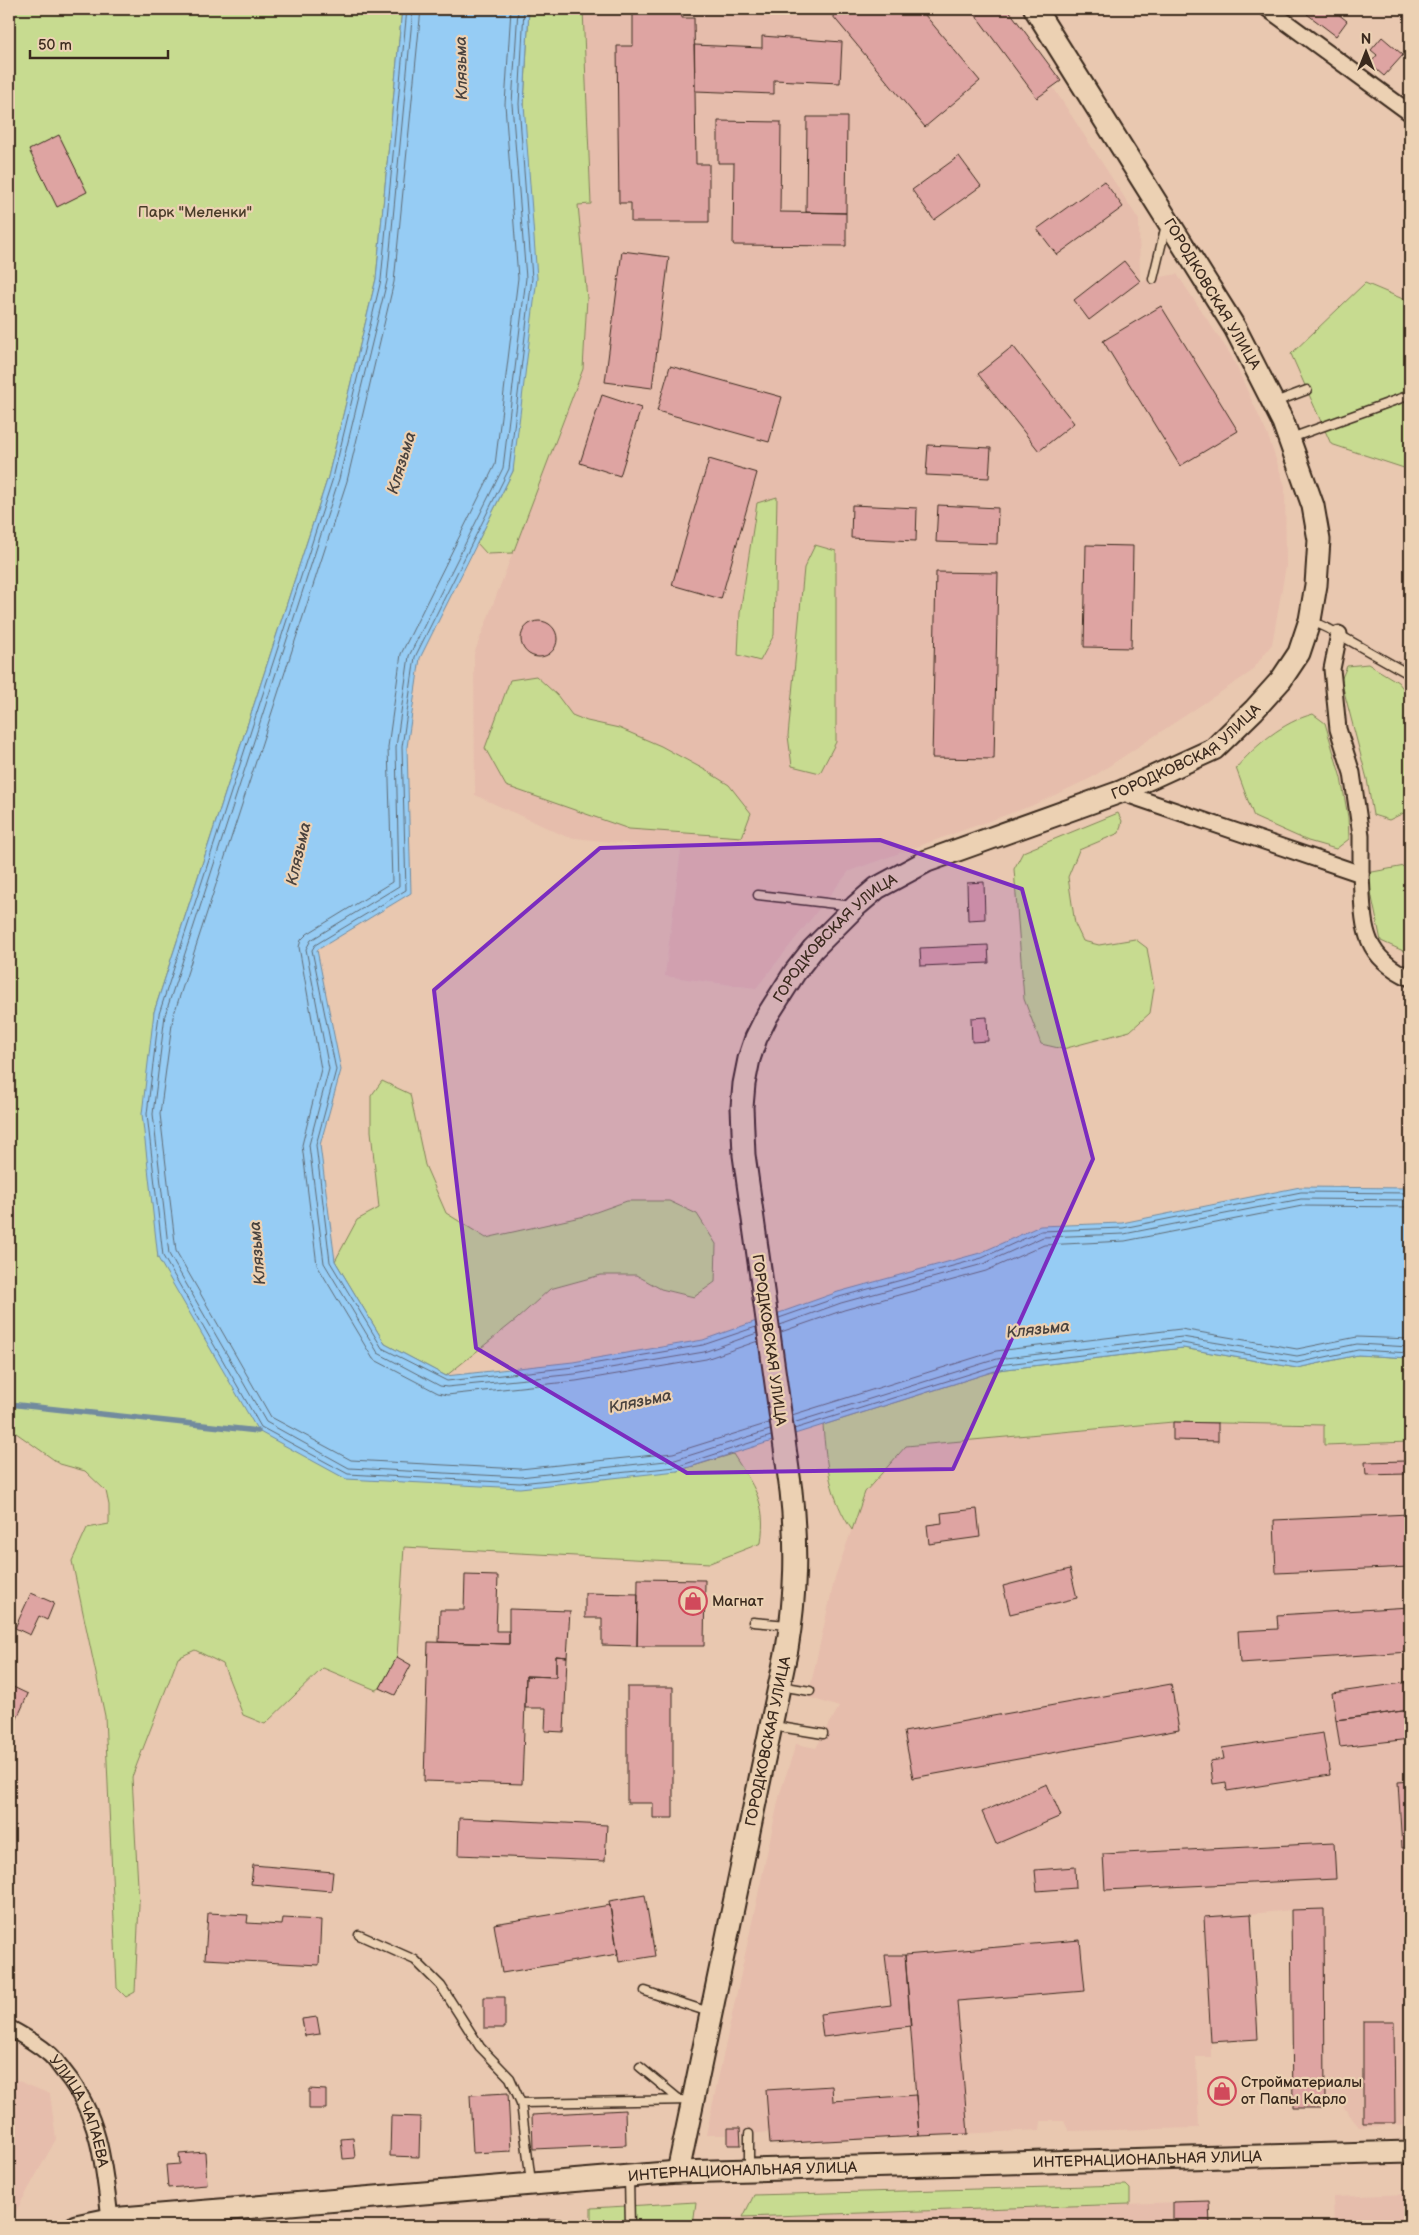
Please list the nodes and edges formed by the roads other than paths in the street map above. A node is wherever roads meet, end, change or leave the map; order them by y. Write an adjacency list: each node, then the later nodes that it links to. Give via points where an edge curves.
1 (1035, 9): 4 (main road, ГОРОДКОВСКАЯ УЛИЦА)
2 (1268, 9): 3 (street)
3 (1410, 113)
4 (1167, 220): 5 (lane); 8 (main road, ГОРОДКОВСКАЯ УЛИЦА, via 1235,328)
5 (1153, 279)
6 (1308, 390): 8 (lane)
7 (1410, 396): 9 (lane)
8 (1274, 403): 9 (main road, ГОРОДКОВСКАЯ УЛИЦА)
9 (1289, 439): 10 (main road, ГОРОДКОВСКАЯ УЛИЦА, via 1313,506 1319,540)
10 (1310, 620): 11 (lane); 13 (main road, ГОРОДКОВСКАЯ УЛИЦА, via 1299,653 1281,680 1214,749)
11 (1339, 634): 12 (lane); 14 (street, via 1332,669 1338,729 1352,773 1361,835)
12 (1410, 677)
13 (1120, 792): 14 (street); 16 (main road, ГОРОДКОВСКАЯ УЛИЦА, via 927,861 876,888)
14 (1361, 874): 17 (street, via 1367,940 1380,958)
15 (758, 895): 16 (lane)
16 (856, 906): 19 (main road, ГОРОДКОВСКАЯ УЛИЦА, via 813,949 767,1016 749,1059 742,1107 747,1189 791,1491 796,1560)
17 (1410, 978)
18 (753, 1622): 19 (lane)
19 (791, 1625): 20 (main road, ГОРОДКОВСКАЯ УЛИЦА)
20 (779, 1686): 21 (lane); 22 (main road, ГОРОДКОВСКАЯ УЛИЦА)
21 (810, 1691)
22 (771, 1726): 23 (lane); 26 (main road, ГОРОДКОВСКАЯ УЛИЦА)
23 (823, 1734)
24 (359, 1935): 30 (lane, via 415,1960 441,1986 480,2047 510,2078)
25 (645, 1991): 26 (lane)
26 (711, 2013): 29 (main road, ГОРОДКОВСКАЯ УЛИЦА)
27 (9, 2028): 37 (street, УЛИЦА ЧАПАЕВА, via 49,2054 71,2080 88,2108 104,2162)
28 (640, 2067): 29 (lane)
29 (687, 2100): 30 (lane); 34 (main road, ГОРОДКОВСКАЯ УЛИЦА)
30 (521, 2103): 36 (lane)
31 (748, 2134): 33 (lane)
32 (1410, 2152): 33 (main road, ИНТЕРНАЦИОНАЛЬНАЯ УЛИЦА)
33 (749, 2169): 34 (main road, ИНТЕРНАЦИОНАЛЬНАЯ УЛИЦА)
34 (678, 2172): 35 (main road, ИНТЕРНАЦИОНАЛЬНАЯ УЛИЦА)
35 (629, 2176): 36 (main road, ИНТЕРНАЦИОНАЛЬНАЯ УЛИЦА); 39 (lane)
36 (531, 2184): 37 (main road, ИНТЕРНАЦИОНАЛЬНАЯ УЛИЦА)
37 (111, 2222): 38 (main road, ИНТЕРНАЦИОНАЛЬНАЯ УЛИЦА)
38 (76, 2226)
39 (630, 2226)

